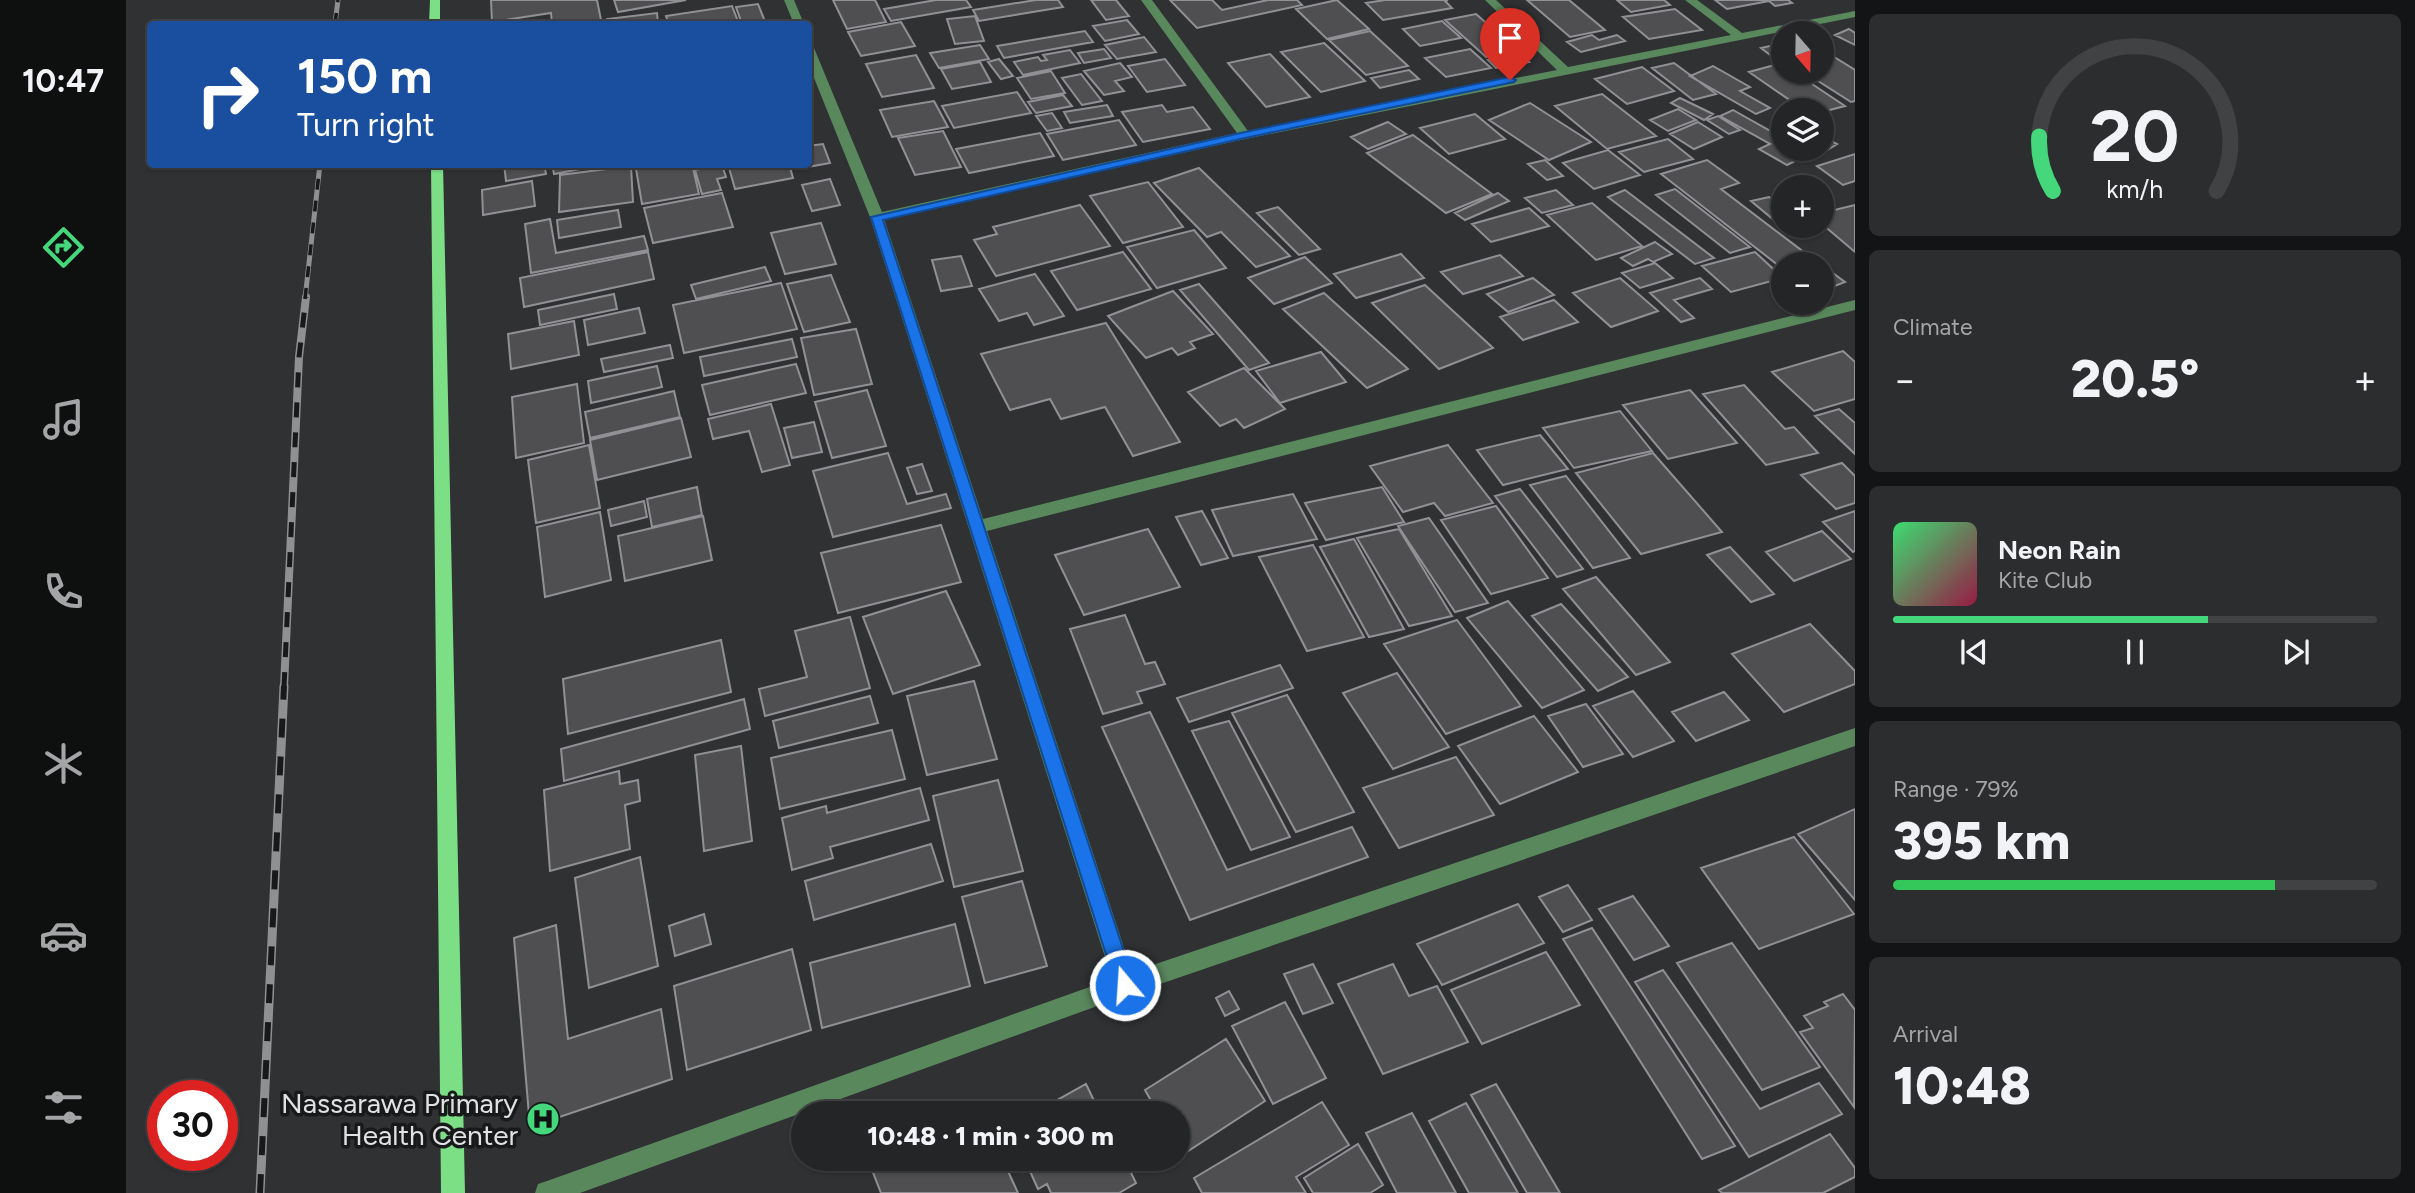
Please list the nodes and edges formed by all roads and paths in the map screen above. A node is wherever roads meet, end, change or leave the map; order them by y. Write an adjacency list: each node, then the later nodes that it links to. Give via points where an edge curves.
1 (435, 0): 7 (main road)
2 (789, 0): 8 (street)
3 (1146, 0): 12 (street)
4 (1490, 0): 11 (street)
5 (1690, 0): 9 (street)
6 (1855, 14): 9 (street)
7 (435, 21)
8 (798, 21)
9 (1739, 36): 11 (street)
10 (812, 58): 14 (street)
11 (1563, 69): 12 (street)
12 (1245, 135): 14 (street)
13 (437, 168): 19 (main road)
14 (877, 217): 16 (street)
15 (1855, 305): 16 (street)
16 (977, 527): 18 (street)
17 (1855, 737): 18 (street)
18 (1125, 985): 20 (street)
19 (453, 1193)
20 (547, 1193)

